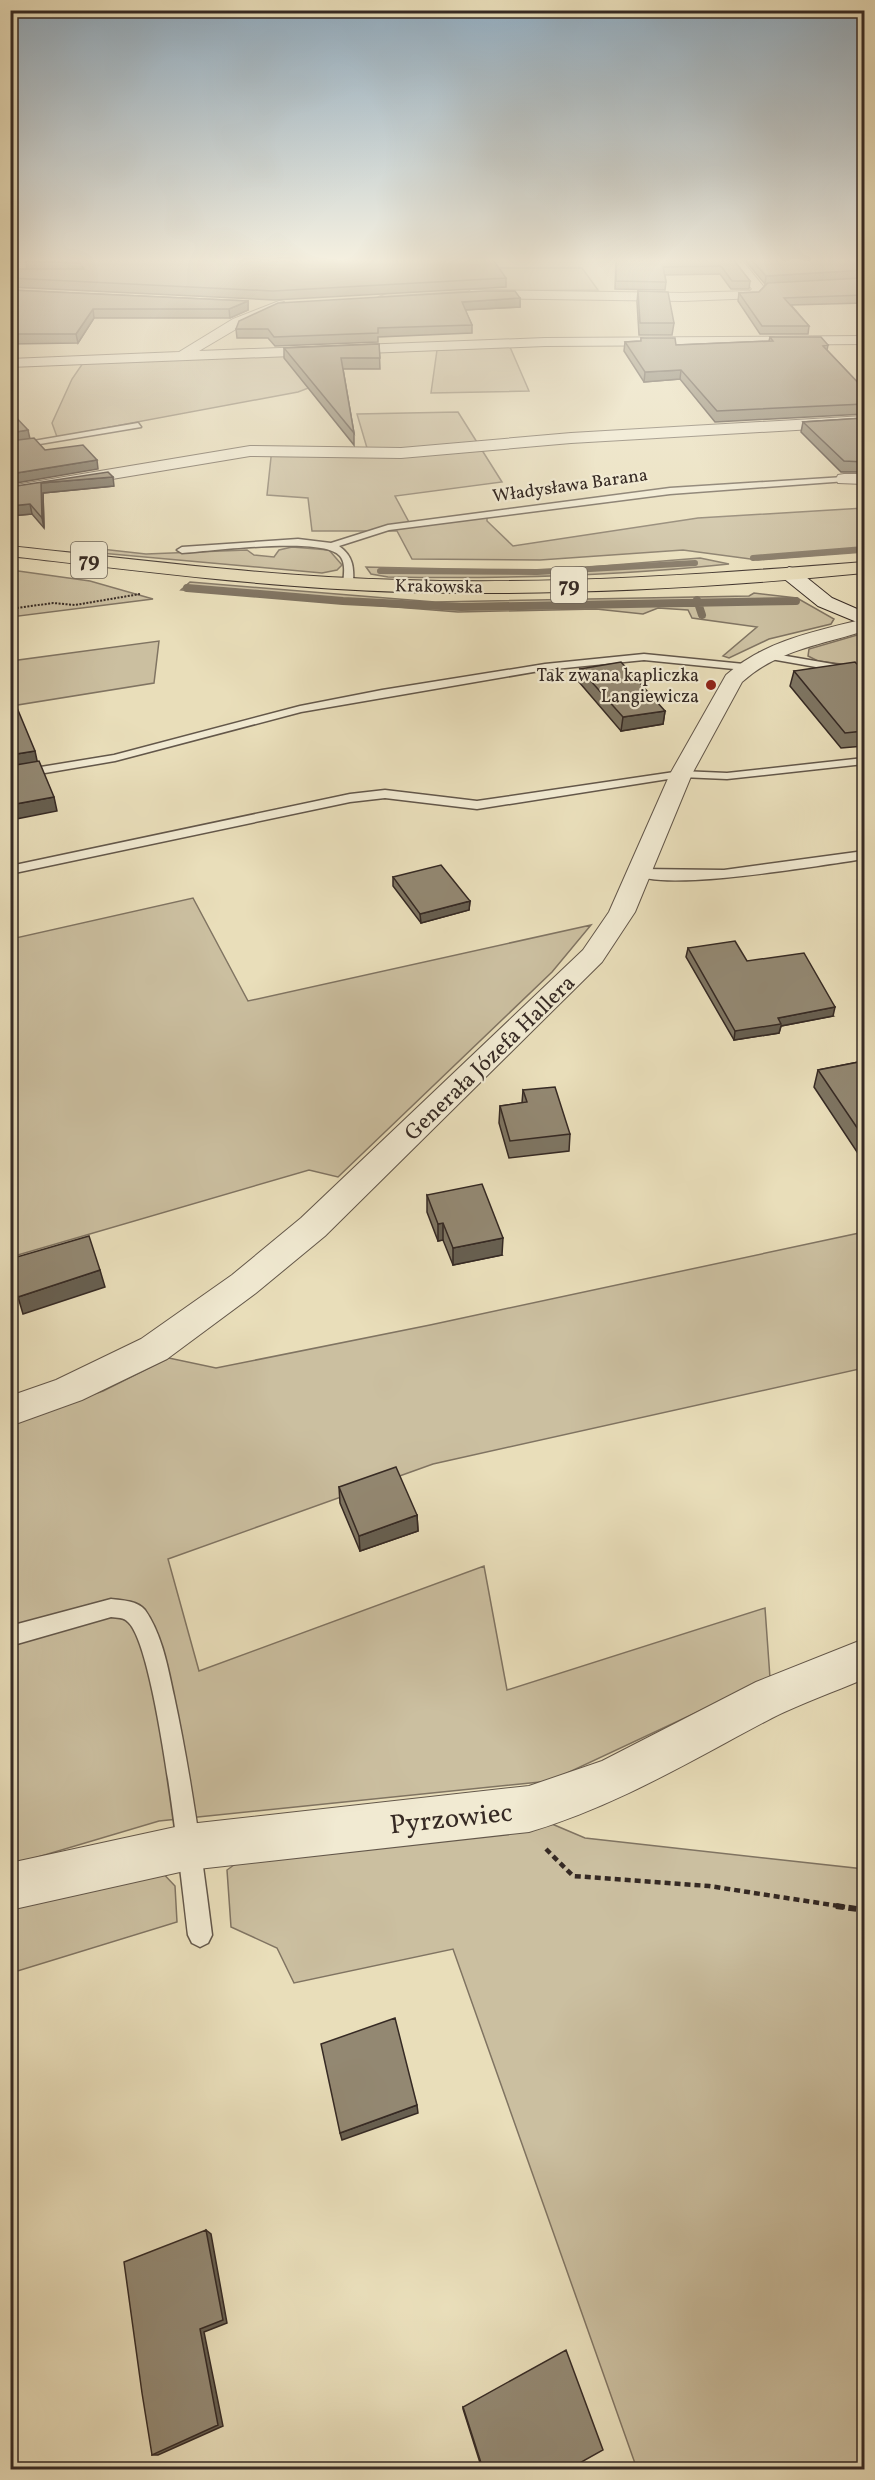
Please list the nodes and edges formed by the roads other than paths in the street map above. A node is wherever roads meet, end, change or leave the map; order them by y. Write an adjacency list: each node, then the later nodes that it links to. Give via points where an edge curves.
1 (864, 421): 6 (street, via 401,453 250,451)
2 (138, 425): 3 (lane)
3 (10, 447)
4 (844, 479): 5 (street, Władysława Barana); 7 (lane, Władysława Barana, via 670,491 388,528)
5 (864, 479)
6 (10, 491)
7 (331, 546): 8 (lane, via 298,542); 13 (lane, via 348,556)
8 (182, 550)
9 (10, 551): 13 (main road, Krakowska / 79)
10 (864, 568): 11 (main road, 79)
11 (828, 570): 12 (main road, 79); 14 (street, via 838,593)
12 (789, 573): 13 (main road, Krakowska / 79, via 527,586); 14 (street, via 825,602)
13 (348, 583)
14 (862, 619): 15 (street, Generała Józefa Hallera)
15 (763, 655): 16 (street, Generała Józefa Hallera); 17 (lane)
16 (744, 667): 19 (street, Generała Józefa Hallera, via 733,679); 20 (lane, via 644,657 596,659 323,705 115,758)
17 (851, 670)
18 (864, 760): 19 (lane, via 727,776)
19 (681, 774): 22 (lane, via 477,806 385,794 350,798); 23 (street, Generała Józefa Hallera)
20 (10, 776)
21 (864, 855): 23 (lane, via 727,874 676,877)
22 (10, 870)
23 (640, 873): 24 (street, Generała Józefa Hallera, via 610,934 593,956 313,1227 154,1350 69,1390)
24 (10, 1411)
25 (10, 1636): 27 (lane, via 111,1608 127,1609 138,1617 148,1636 158,1673)
26 (864, 1659): 27 (street, Pyrzowiec, via 761,1701 562,1801 529,1809)
27 (189, 1847): 28 (street, Pyrzowiec); 29 (lane)
28 (10, 1887)
29 (200, 1935)

